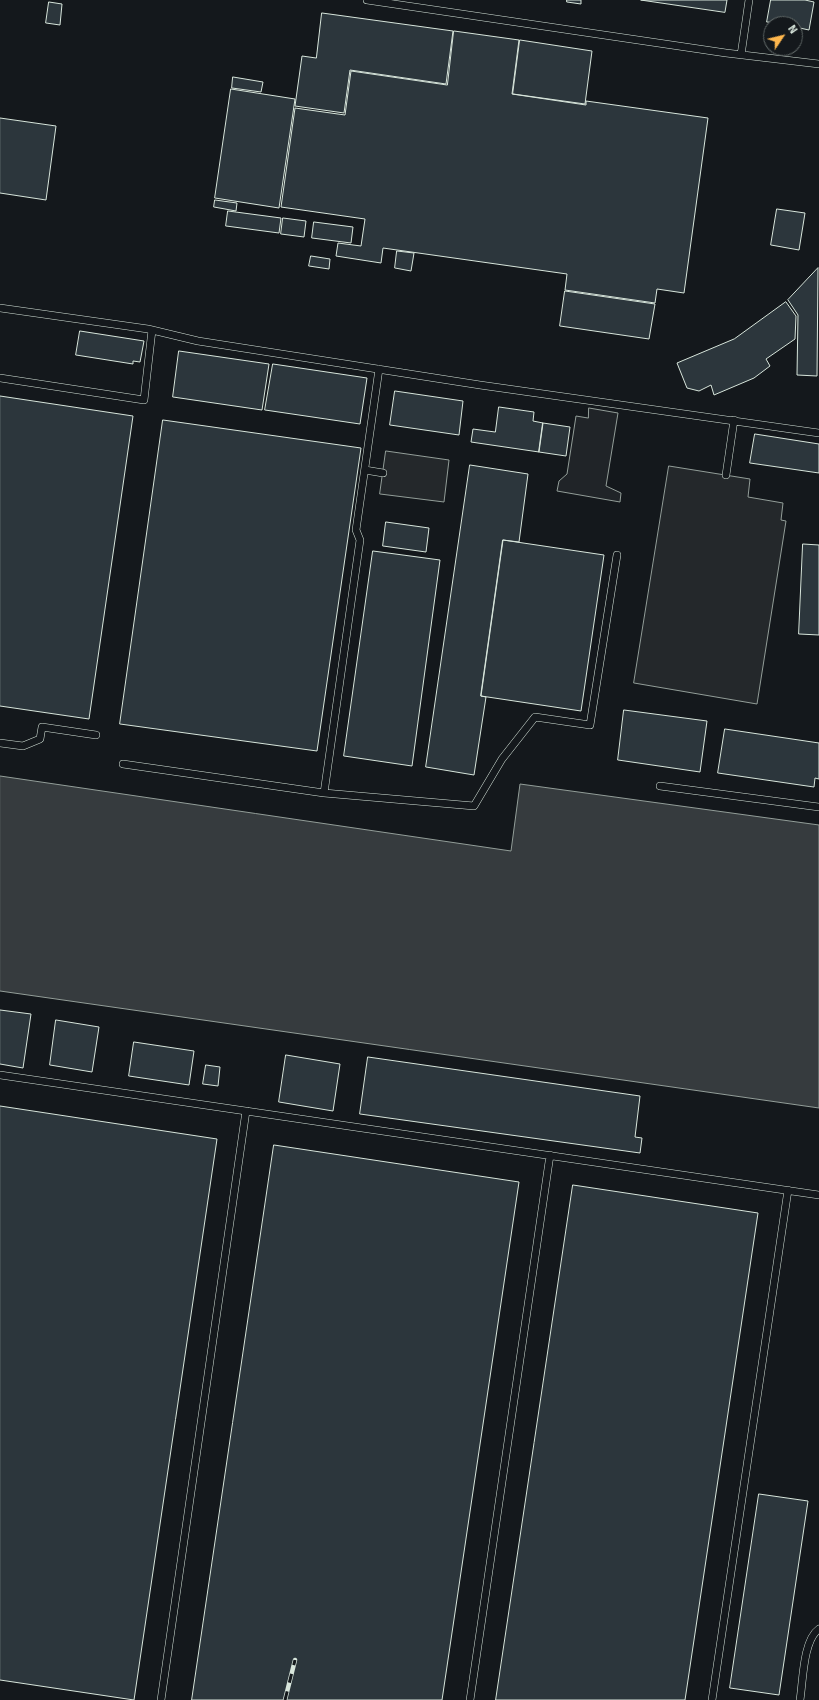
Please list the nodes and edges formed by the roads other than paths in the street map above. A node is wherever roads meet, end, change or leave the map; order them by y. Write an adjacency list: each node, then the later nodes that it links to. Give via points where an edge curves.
1 (367, 0): 3 (lane)
2 (749, 0): 3 (lane)
3 (741, 55): 4 (lane)
4 (819, 64)
5 (0, 308): 6 (lane)
6 (152, 330): 7 (lane, via 198,341); 8 (lane, via 144,400)
7 (379, 370): 9 (lane); 11 (lane)
8 (0, 378)
9 (734, 420): 10 (lane); 13 (lane)
10 (819, 433)
11 (365, 470): 12 (lane); 19 (lane, via 356,530 360,540)
12 (383, 473)
13 (726, 475)
14 (617, 556): 19 (lane, via 590,725 535,717 502,759 474,806)
15 (96, 735): 16 (lane, via 42,727 40,738 23,746)
16 (0, 743)
17 (123, 764): 19 (lane)
18 (660, 786): 20 (lane)
19 (324, 793)
20 (819, 807)
21 (0, 1075): 22 (lane)
22 (246, 1111): 23 (lane); 27 (lane)
23 (550, 1155): 24 (lane); 28 (lane)
24 (788, 1190): 25 (lane); 29 (lane)
25 (819, 1194)
26 (819, 1629): 30 (lane, via 808,1644)
27 (161, 1700)
28 (470, 1700)
29 (712, 1700)
30 (800, 1700)

